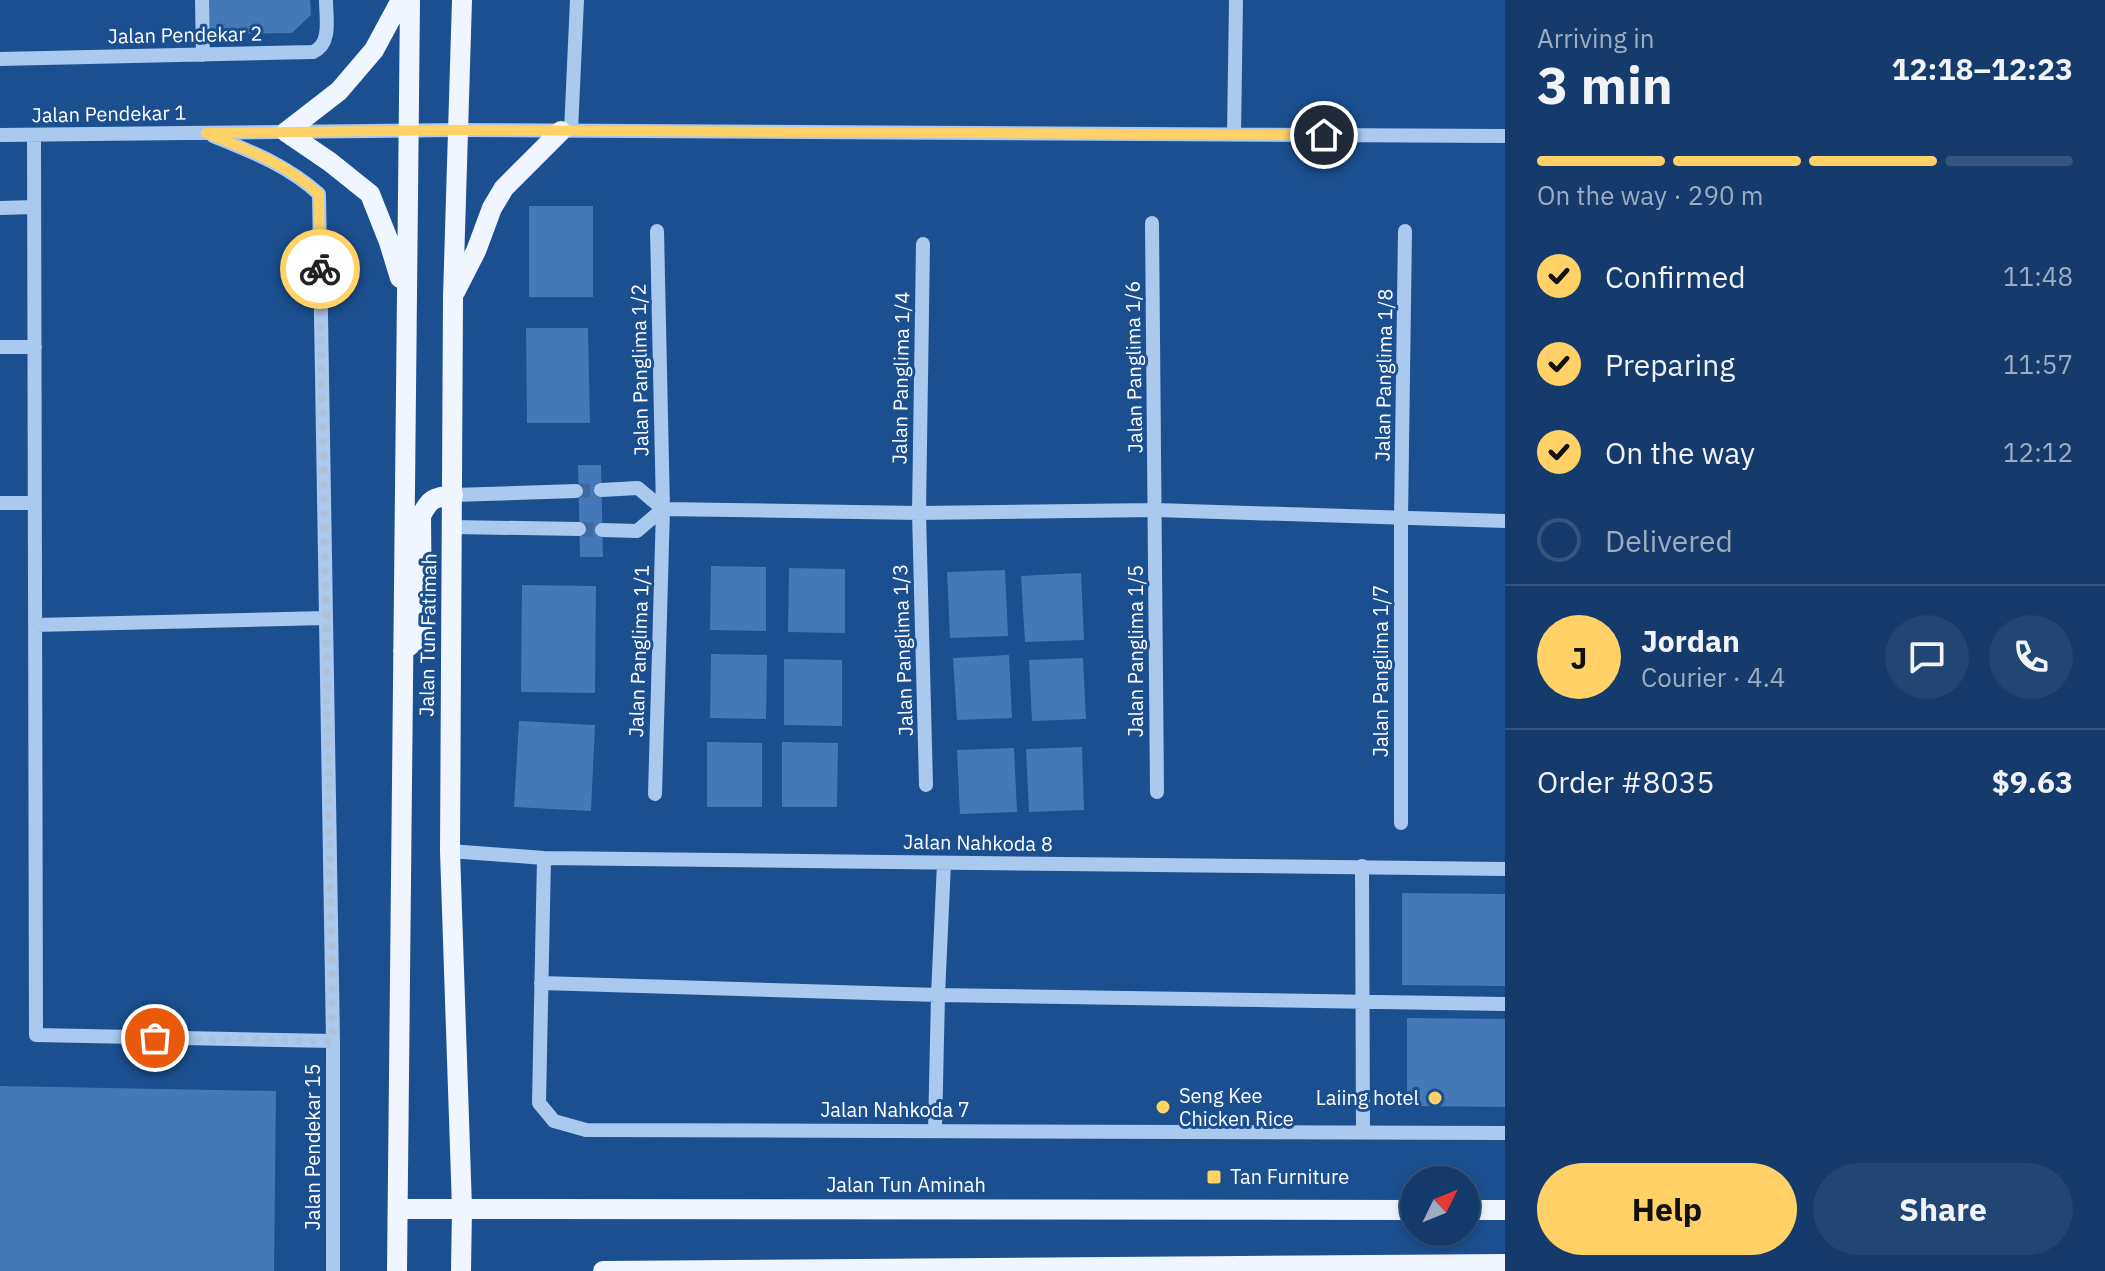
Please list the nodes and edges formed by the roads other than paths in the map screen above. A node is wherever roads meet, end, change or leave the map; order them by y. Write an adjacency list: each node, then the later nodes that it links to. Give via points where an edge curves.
1 (202, 0): 8 (street)
2 (326, 0): 8 (street, Jalan Pendekar 2, via 321,49)
3 (401, 0): 13 (main road, via 374,50 339,91)
4 (410, 0): 10 (main road, Jalan Tun Fatimah)
5 (462, 0): 11 (main road, Jalan Tun Fatimah)
6 (577, 0): 12 (street)
7 (1236, 0): 17 (street)
8 (203, 55): 9 (street, Jalan Pendekar 2)
9 (0, 59)
10 (409, 130): 11 (street, Jalan Pendekar 1); 13 (street, Jalan Pendekar 1); 26 (main road, Jalan Tun Fatimah)
11 (458, 130): 12 (street, Jalan Pendekar 1); 25 (main road, Jalan Tun Fatimah)
12 (566, 131): 17 (street, Jalan Pendekar 1); 25 (main road, via 504,188)
13 (286, 132): 14 (street, Jalan Pendekar 1); 26 (main road, via 370,194)
14 (206, 133): 16 (street, Jalan Pendekar 1); 42 (street, Jalan Pendekar 15, via 266,158 319,194)
15 (0, 135): 16 (street, Jalan Pendekar 1)
16 (34, 135): 19 (street)
17 (1234, 135): 18 (street, Jalan Pendekar 1)
18 (1505, 136)
19 (34, 207): 20 (street); 28 (street)
20 (0, 208)
21 (1152, 223): 35 (street, Jalan Panglima 1/6)
22 (657, 231): 34 (street, Jalan Panglima 1/2)
23 (1405, 231): 37 (street, Jalan Panglima 1/8)
24 (923, 244): 36 (street, Jalan Panglima 1/4)
25 (453, 297): 31 (main road, Jalan Tun Fatimah)
26 (406, 298): 44 (main road, Jalan Tun Fatimah)
27 (0, 347): 28 (street)
28 (35, 347): 33 (street)
29 (601, 490): 34 (street, via 638,488)
30 (576, 491): 31 (street)
31 (453, 495): 39 (main road, Jalan Tun Fatimah); 44 (main road, via 435,497 421,516 422,631)
32 (0, 503): 33 (street)
33 (35, 503): 43 (street)
34 (663, 509): 36 (street); 41 (street, via 637,531); 47 (street, Jalan Panglima 1/1)
35 (1156, 510): 36 (street); 37 (street); 46 (street, Jalan Panglima 1/5)
36 (919, 513): 45 (street, Jalan Panglima 1/3)
37 (1401, 519): 38 (street); 48 (street, Jalan Panglima 1/7)
38 (1505, 521)
39 (453, 527): 40 (street); 49 (main road, Jalan Tun Fatimah)
40 (579, 529)
41 (602, 530)
42 (325, 618): 43 (street); 58 (street, Jalan Pendekar 15)
43 (35, 625): 58 (street, via 36,1035)
44 (403, 651): 63 (main road, Jalan Tun Fatimah)
45 (926, 785)
46 (1157, 792)
47 (655, 794)
48 (1401, 823)
49 (450, 851): 50 (street, Jalan Nahkoda 8); 62 (main road, Jalan Tun Fatimah)
50 (544, 858): 51 (street, Jalan Nahkoda 8); 54 (street, Jalan Nahkoda 7)
51 (944, 863): 52 (street, Jalan Nahkoda 8); 55 (street)
52 (1362, 866): 53 (street, Jalan Nahkoda 8); 56 (street)
53 (1505, 869)
54 (541, 983): 55 (street); 59 (street, Jalan Nahkoda 7, via 539,1103 554,1121 586,1130)
55 (938, 995): 56 (street); 59 (street)
56 (1363, 1002): 57 (street); 60 (street)
57 (1505, 1004)
58 (333, 1041): 68 (street, Jalan Pendekar 15)
59 (935, 1130): 60 (street, Jalan Nahkoda 7)
60 (1363, 1132): 61 (street, Jalan Nahkoda 7)
61 (1505, 1133)
62 (462, 1208): 63 (main road, Jalan Tun Aminah); 64 (main road, Jalan Tun Aminah); 70 (main road, Jalan Tun Fatimah)
63 (398, 1209): 69 (main road, Jalan Tun Fatimah)
64 (1400, 1210)
65 (1480, 1210): 66 (main road)
66 (1505, 1210)
67 (1505, 1264): 71 (main road)
68 (333, 1271)
69 (397, 1271)
70 (461, 1271)
71 (603, 1271)

